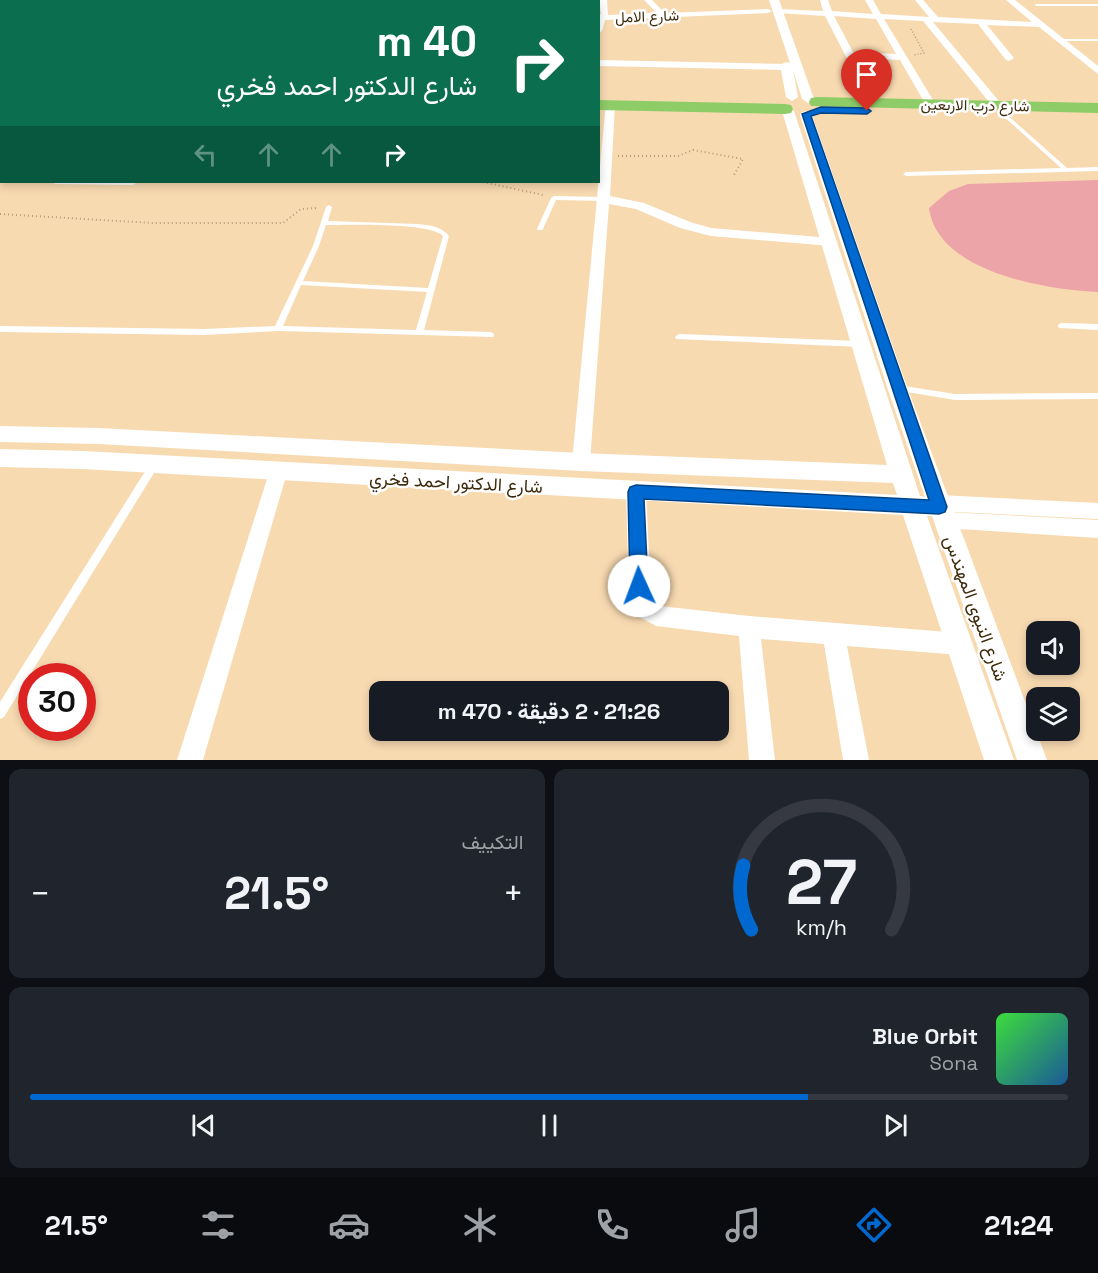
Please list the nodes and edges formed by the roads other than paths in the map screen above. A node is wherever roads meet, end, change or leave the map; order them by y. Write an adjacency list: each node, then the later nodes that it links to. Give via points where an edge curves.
1 (603, 0): 16 (street, via 605,14)
2 (648, 0): 15 (street)
3 (724, 0): 13 (street)
4 (765, 0): 12 (street, شارع النبوى المهندس)
5 (774, 0): 12 (street, شارع النبوى المهندس)
6 (824, 0): 14 (street)
7 (869, 0): 18 (street)
8 (919, 0): 19 (street)
9 (1010, 0): 21 (street)
10 (1036, 5): 11 (lane)
11 (1098, 5)
12 (773, 11): 13 (street, شارع الامل); 14 (street, شارع الامل); 28 (street, شارع النبوى المهندس); 32 (street, شارع النبوى المهندس)
13 (726, 13): 15 (street, شارع الامل)
14 (828, 13): 18 (street, شارع الامل); 24 (street)
15 (663, 15): 17 (street, شارع الامل)
16 (600, 16)
17 (600, 16)
18 (879, 16): 19 (street, شارع الامل); 25 (street)
19 (930, 19): 20 (street, شارع الامل); 35 (street)
20 (981, 22): 21 (street, شارع الامل); 26 (street)
21 (1041, 25): 22 (street)
22 (1060, 40): 23 (lane); 29 (street)
23 (1098, 40)
24 (850, 55): 25 (street); 31 (street)
25 (903, 57): 33 (street)
26 (1009, 58)
27 (600, 63): 28 (street)
28 (786, 67): 32 (street, شارع النبوى المهندس)
29 (1098, 71)
30 (602, 103): 32 (highway, شارع درب الاربعين); 41 (street, via 608,156)
31 (875, 103): 32 (highway, شارع درب الاربعين); 33 (highway, شارع درب الاربعين)
32 (800, 105): 35 (highway, شارع درب الاربعين); 45 (street, شارع النبوى المهندس); 57 (street, شارع النبوى المهندس)
33 (931, 105): 35 (highway, شارع درب الاربعين)
34 (1098, 108): 35 (highway, شارع درب الاربعين)
35 (1001, 110): 36 (highway, شارع درب الاربعين); 38 (lane)
36 (1098, 116)
37 (1098, 169): 38 (lane)
38 (1065, 170): 39 (lane)
39 (906, 174)
40 (554, 198): 41 (lane); 44 (lane)
41 (605, 199): 45 (street, via 640,206 711,232); 64 (street)
42 (329, 207): 43 (lane)
43 (325, 223): 46 (lane); 47 (lane, via 440,230 446,236)
44 (540, 229)
45 (831, 242): 55 (street, شارع النبوى المهندس)
46 (300, 283): 47 (lane); 50 (lane)
47 (430, 290): 52 (lane)
48 (1062, 326): 49 (lane)
49 (1098, 327)
50 (278, 328): 51 (lane, via 204,332); 52 (lane)
51 (0, 329)
52 (420, 331): 53 (lane)
53 (490, 335)
54 (679, 337): 55 (lane)
55 (860, 344): 56 (street, شارع النبوى المهندس)
56 (873, 386): 57 (street); 68 (street, شارع النبوى المهندس)
57 (897, 387): 58 (lane, via 955,397); 74 (street, شارع النبوى المهندس)
58 (1098, 396)
59 (0, 434): 60 (street, شارع الدكتور احمد فخري)
60 (99, 436): 61 (street, شارع الدكتور احمد فخري); 63 (street)
61 (468, 456): 64 (street, شارع الدكتور احمد فخري); 69 (street)
62 (0, 458): 63 (street, شارع الدكتور احمد فخري)
63 (83, 460): 65 (street, شارع الدكتور احمد فخري)
64 (581, 462): 66 (street, شارع الدكتور احمد فخري)
65 (154, 465): 67 (street, شارع الدكتور احمد فخري); 81 (lane)
66 (798, 470): 68 (street, شارع الدكتور احمد فخري); 71 (street)
67 (278, 473): 69 (street, شارع الدكتور احمد فخري); 82 (street)
68 (901, 474): 72 (street, شارع النبوى المهندس)
69 (462, 482): 70 (street, شارع الدكتور احمد فخري)
70 (636, 492): 71 (street, شارع الدكتور احمد فخري); 78 (street, via 640,598 646,609 656,616)
71 (805, 499): 72 (street, شارع الدكتور احمد فخري)
72 (912, 506): 74 (street, شارع الدكتور احمد فخري); 80 (street, شارع النبوى المهندس)
73 (1066, 509): 74 (street); 75 (street); 76 (street)
74 (941, 510): 76 (street); 86 (street, شارع النبوى المهندس)
75 (1098, 511)
76 (1076, 528): 77 (street)
77 (1098, 529)
78 (749, 627): 79 (street); 83 (street)
79 (834, 634): 80 (street); 84 (street)
80 (960, 644): 85 (street, شارع النبوى المهندس)
81 (0, 713)
82 (190, 760)
83 (762, 760)
84 (856, 760)
85 (999, 760)
86 (1032, 760)

